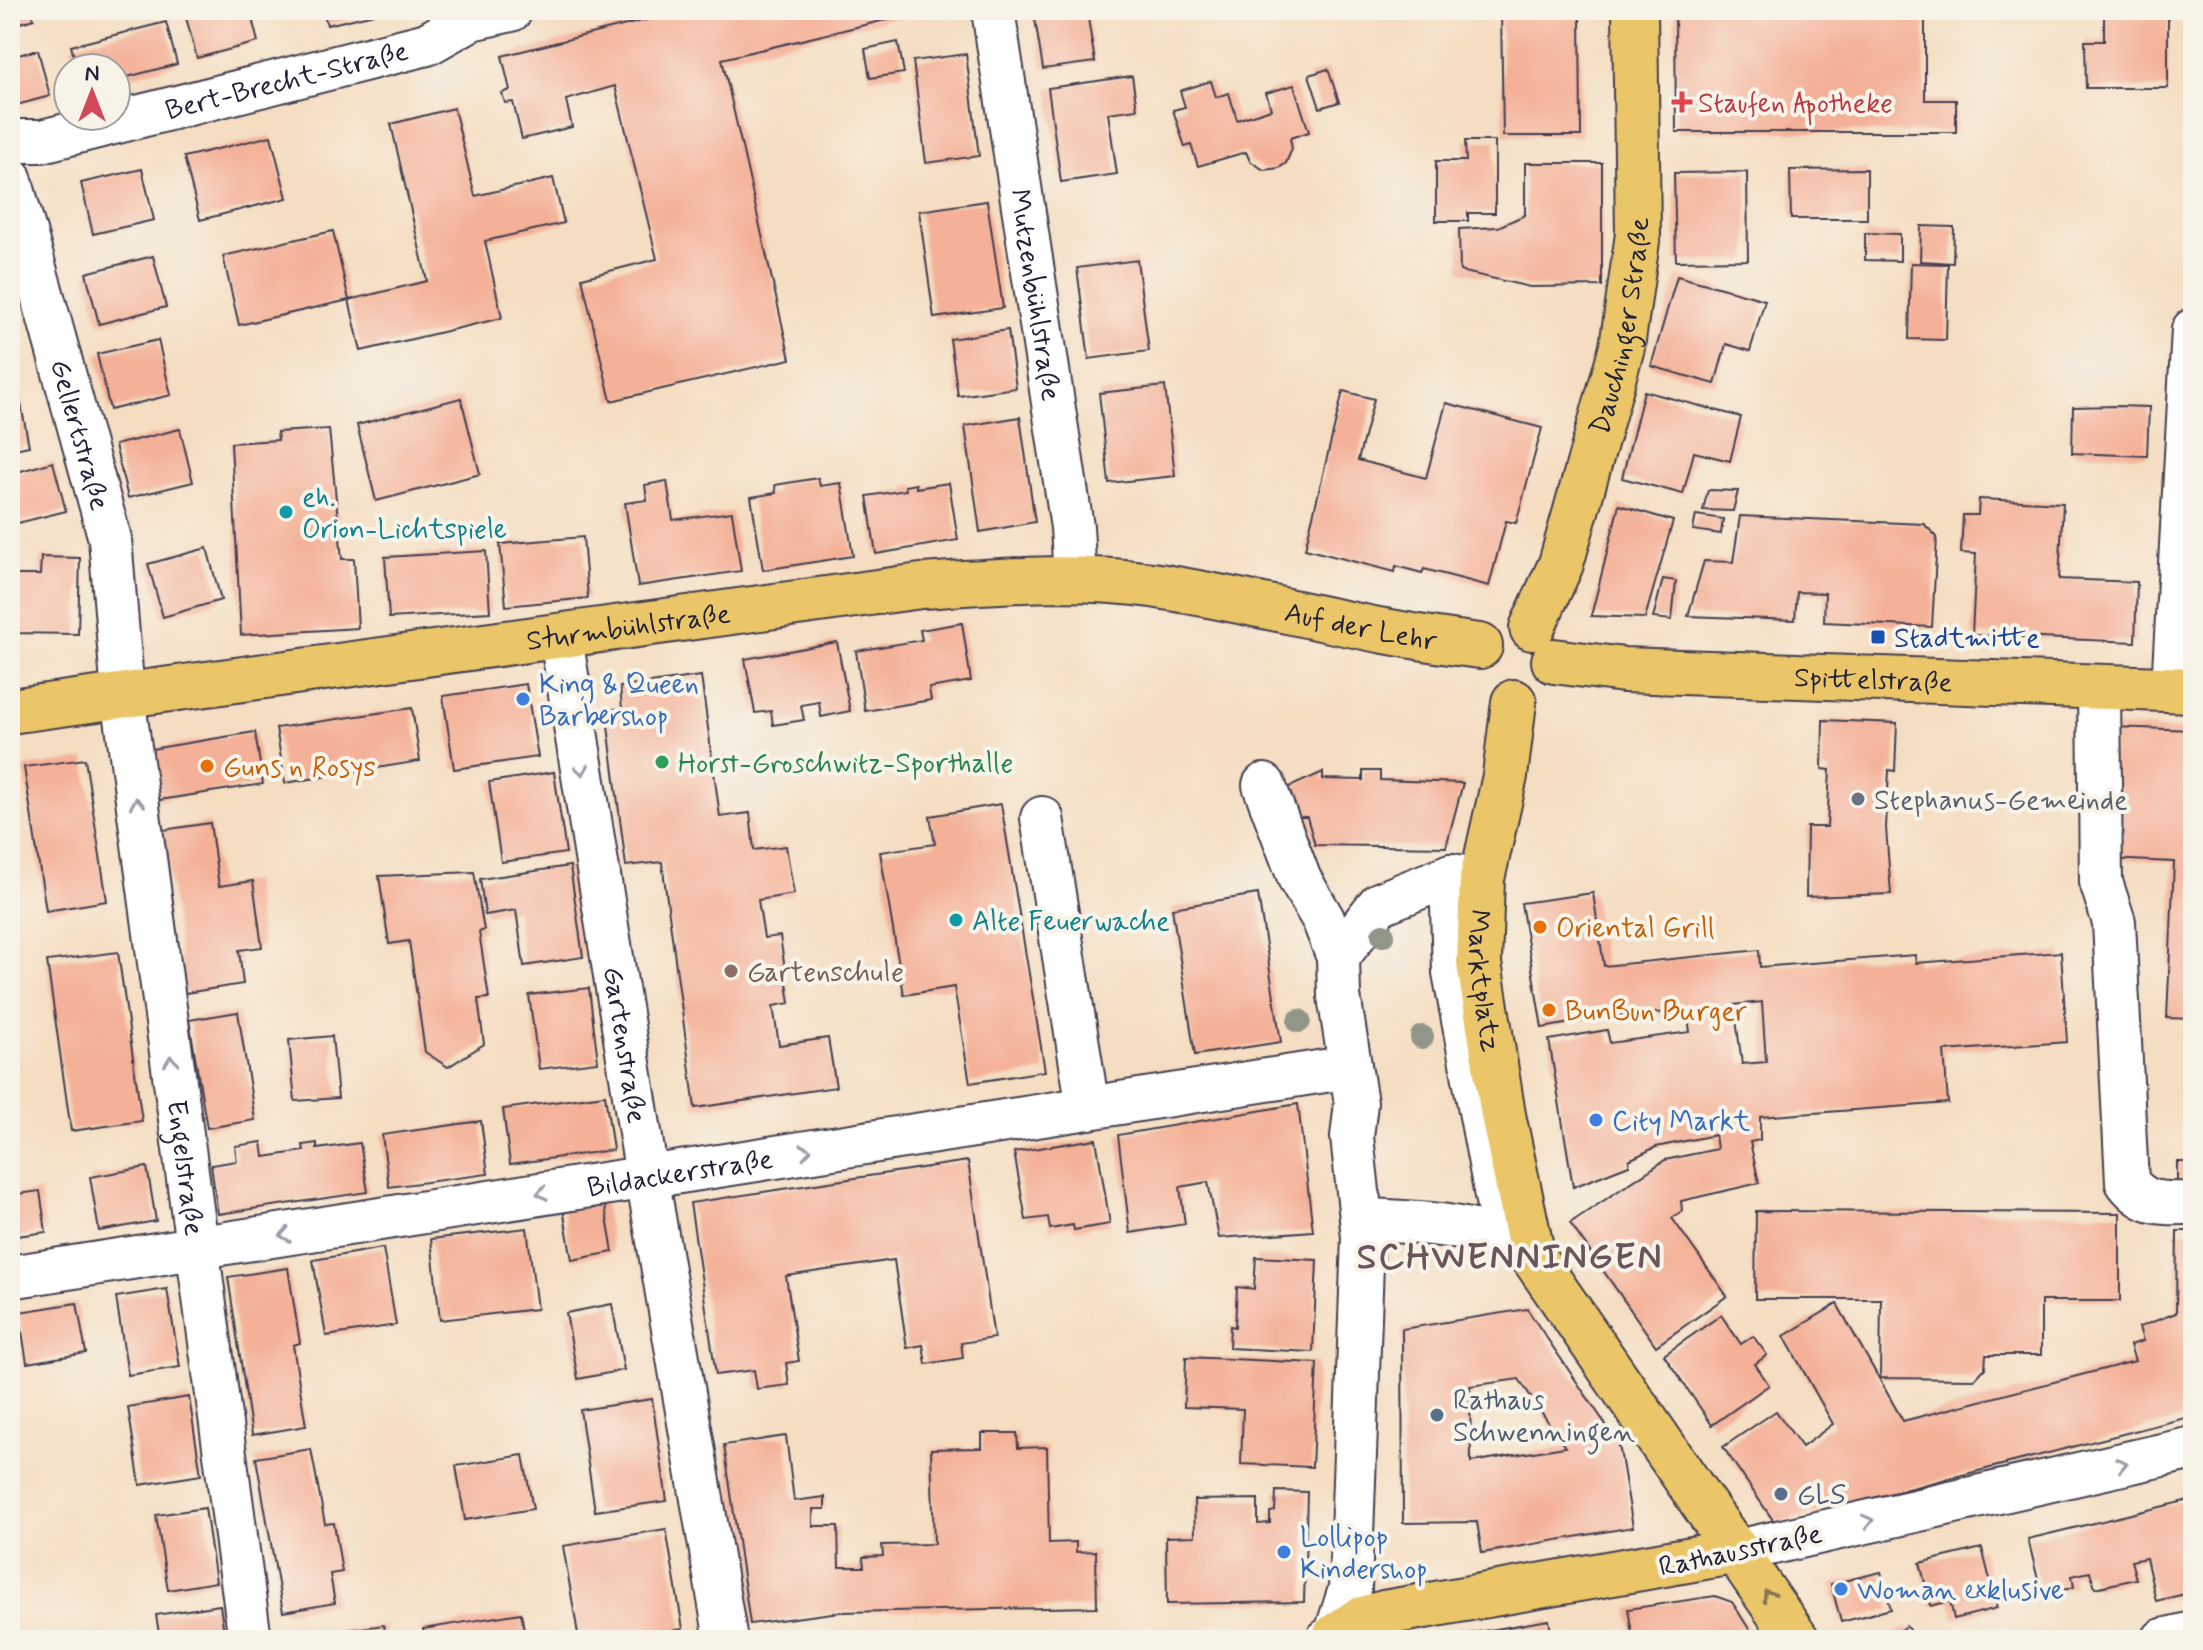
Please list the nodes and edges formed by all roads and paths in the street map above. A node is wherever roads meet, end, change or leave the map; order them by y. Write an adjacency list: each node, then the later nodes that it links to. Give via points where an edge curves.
1 (511, 10): 4 (street, Bert-Brecht-Straße)
2 (993, 10): 8 (street, Mutzenbühlstraße, via 1072,527)
3 (1635, 10): 11 (main road, Dauchinger Straße, via 1638,234 1622,347)
4 (423, 27): 5 (street, Bert-Brecht-Straße, via 42,141)
5 (10, 141)
6 (10, 178): 15 (street, Gellertstraße, via 110,539)
7 (2193, 330): 14 (street)
8 (1075, 579): 9 (main road, Sturmbühlstraße); 10 (main road, Sturmbühlstraße, via 921,586)
9 (1245, 602): 12 (main road, Auf der Lehr, via 1408,637)
10 (561, 638): 15 (main road, Sturmbühlstraße); 24 (street, Gartenstraße, one-way to 24)
11 (1543, 644): 12 (main road, via 1507,625 1494,630); 13 (main road, Spittelstraße, via 1624,670); 16 (main road, via 1549,683 1531,699)
12 (1480, 646): 16 (main road, via 1475,662 1484,687 1493,696)
13 (2099, 688): 14 (main road, Spittelstraße); 25 (street, via 2101,882 2114,922 2127,1182 2138,1197 2155,1203)
14 (2183, 690)
15 (123, 695): 17 (main road, Sturmbühlstraße); 28 (street, Engelstraße, one-way to 15)
16 (1514, 702): 20 (main road, Marktplatz, via 1505,776)
17 (10, 710)
18 (1264, 785): 21 (street, via 1300,880)
19 (1042, 818): 23 (street)
20 (1466, 877): 21 (street, via 1379,904); 27 (main road, Marktplatz)
21 (1338, 957): 22 (street)
22 (1350, 1067): 23 (street, Bildackerstraße); 26 (street)
23 (1088, 1108): 24 (street, Bildackerstraße, one-way to 23)
24 (647, 1176): 28 (street, Bildackerstraße, one-way to 28); 35 (street, Gartenstraße)
25 (2193, 1203)
26 (1362, 1220): 27 (street, via 1408,1221); 33 (street, via 1350,1589)
27 (1518, 1247): 31 (main road)
28 (196, 1249): 29 (street, Bildackerstraße); 34 (street, Engelstraße)
29 (10, 1277)
30 (2193, 1448): 31 (street, Rathausstraße, one-way to 30)
31 (1738, 1551): 33 (main road, Rathausstraße); 36 (main road, one-way to 31)
32 (2193, 1633): 37 (street)
33 (1343, 1635)
34 (250, 1640)
35 (726, 1640)
36 (1797, 1640)
37 (2163, 1640)

